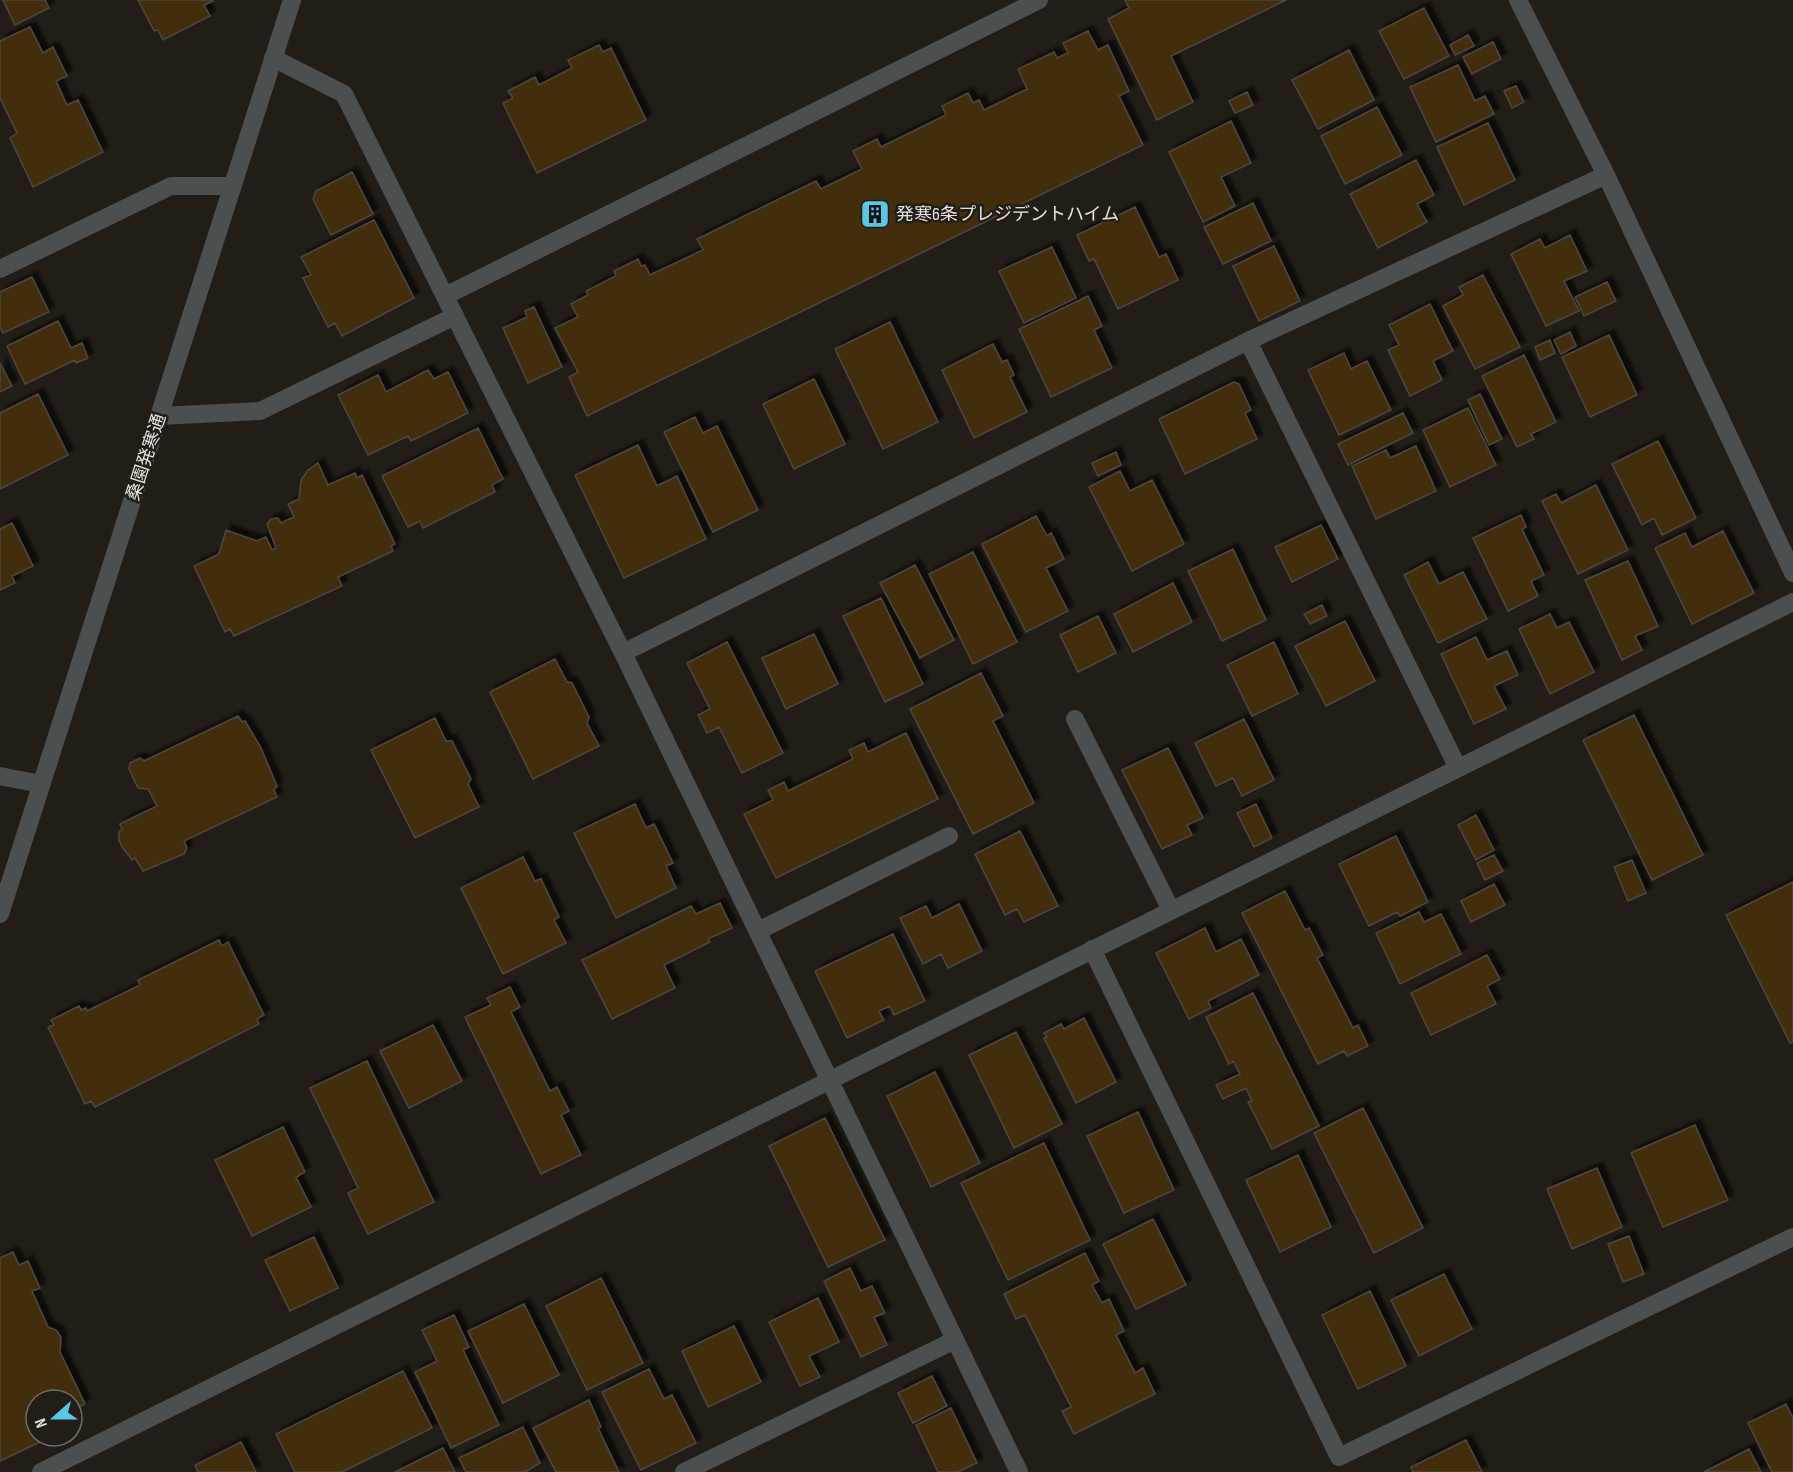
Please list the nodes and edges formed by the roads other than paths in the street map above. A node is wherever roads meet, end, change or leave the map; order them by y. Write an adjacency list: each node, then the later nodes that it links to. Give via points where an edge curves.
1 (292, 0): 4 (street, 桑園発寒通)
2 (1039, 0): 8 (street)
3 (1518, 0): 5 (street)
4 (273, 57): 6 (street, 桑園発寒通); 8 (street, via 344,94)
5 (1606, 175): 10 (street); 12 (street)
6 (232, 186): 7 (street, via 171,186); 11 (street, 桑園発寒通)
7 (0, 269)
8 (445, 296): 9 (street)
9 (455, 316): 11 (street, via 260,411); 14 (street)
10 (1248, 341): 14 (street); 16 (street)
11 (159, 416): 18 (street, 桑園発寒通)
12 (1793, 573)
13 (1793, 602): 16 (street)
14 (623, 653): 22 (street)
15 (1075, 719): 20 (street)
16 (1458, 768): 20 (street)
17 (0, 776): 18 (street)
18 (41, 784): 21 (street, 桑園発寒通)
19 (950, 836): 22 (street)
20 (1171, 910): 23 (street)
21 (0, 914)
22 (758, 931): 24 (street)
23 (1092, 949): 24 (street); 25 (street, via 1339,1457)
24 (830, 1081): 26 (street); 27 (street)
25 (1793, 1237)
26 (955, 1340): 28 (street); 29 (street)
27 (41, 1472)
28 (684, 1472)
29 (1019, 1472)

